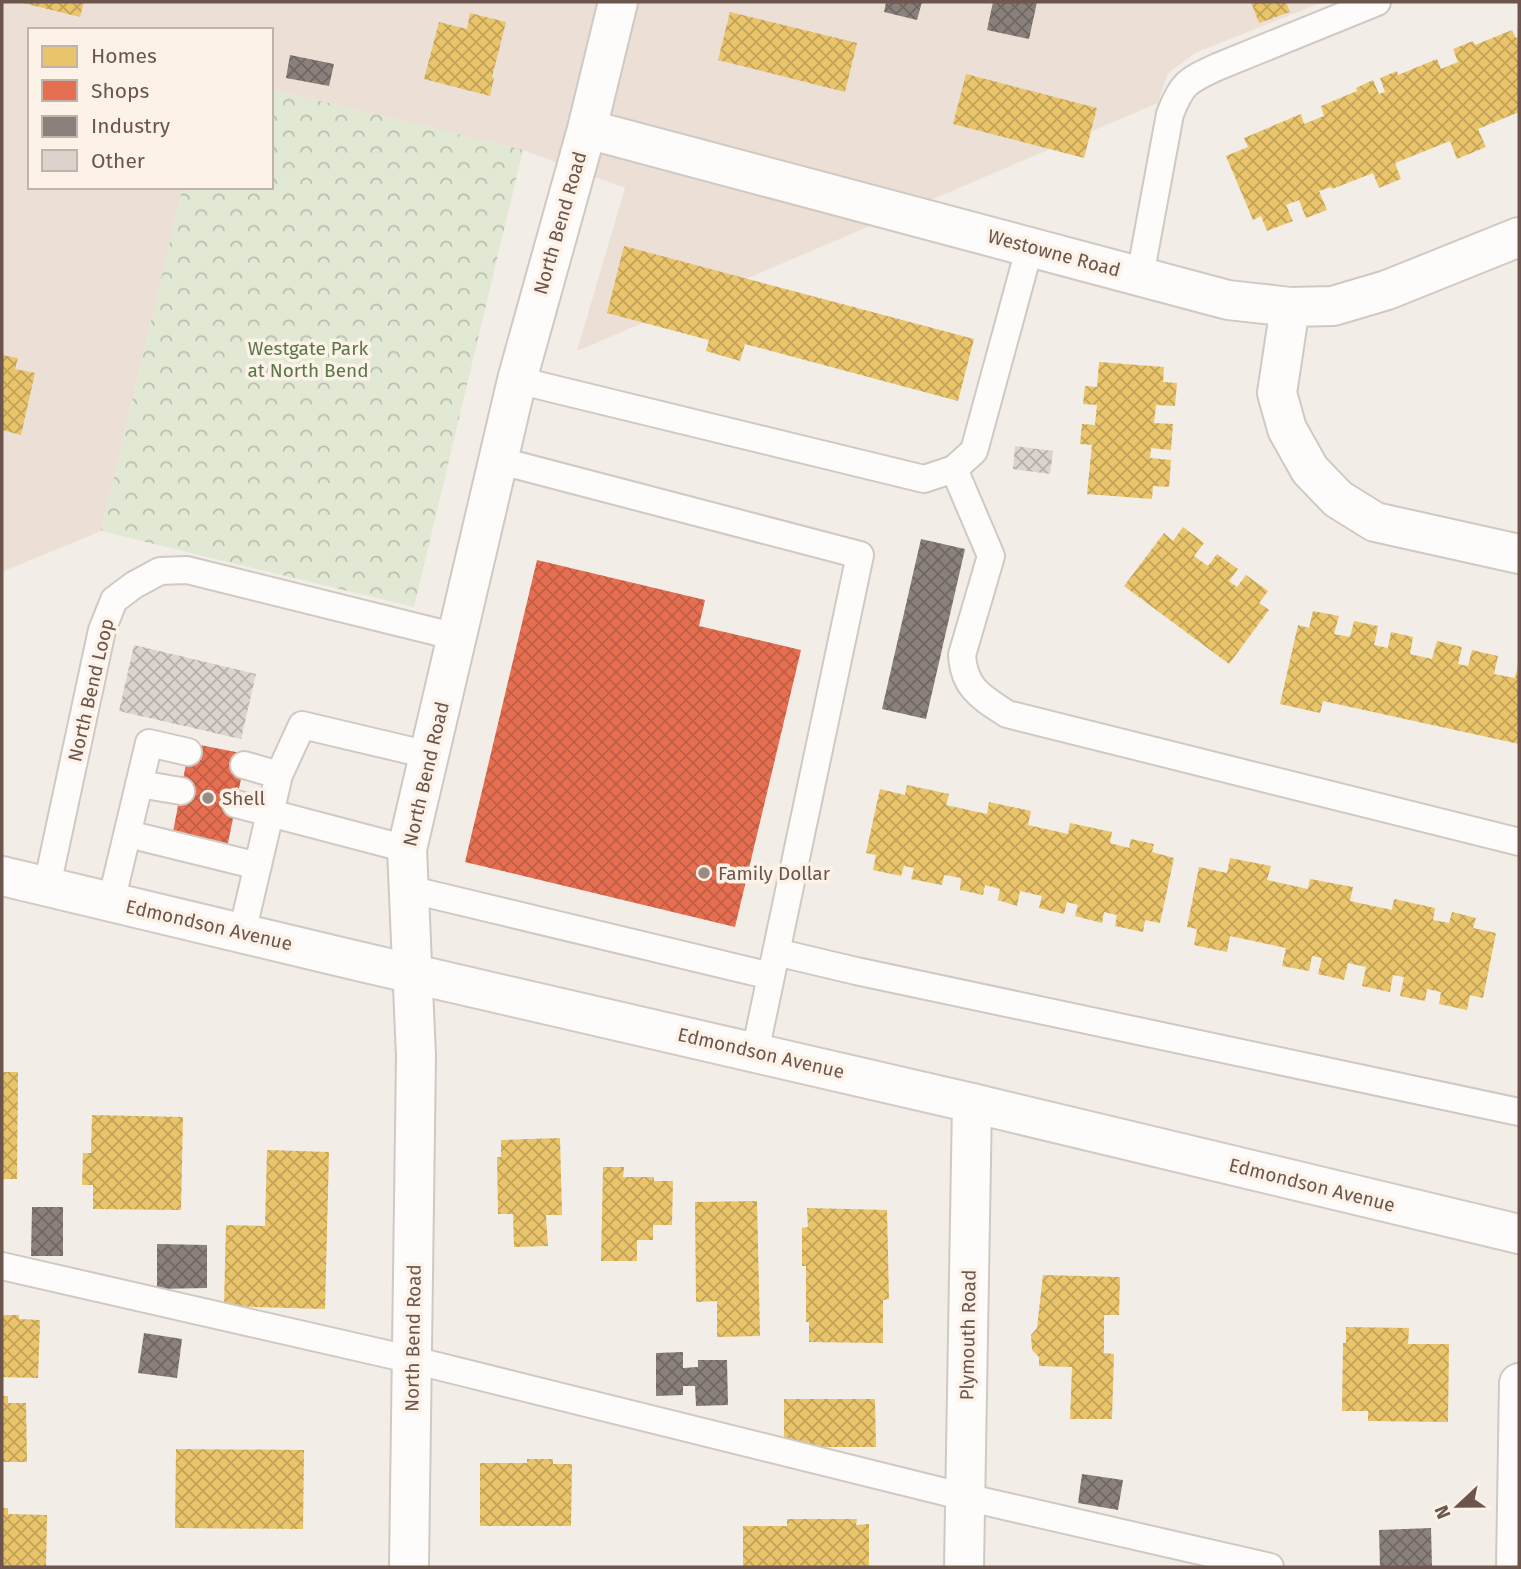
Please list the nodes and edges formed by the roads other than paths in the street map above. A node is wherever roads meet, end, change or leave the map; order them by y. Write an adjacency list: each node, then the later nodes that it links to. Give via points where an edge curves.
1 (618, 2): 3 (street, North Bend Road)
2 (1377, 2): 6 (lane, via 1217,67 1179,91 1170,114)
3 (587, 129): 5 (street, Westowne Road); 8 (street, North Bend Road)
4 (1519, 237): 7 (street, Westowne Road, via 1387,290 1333,306)
5 (1031, 246): 6 (street, Westowne Road); 10 (lane, via 974,451)
6 (1140, 276): 7 (street, Westowne Road, via 1228,300)
7 (1290, 307): 11 (street, via 1277,393 1287,429 1310,470 1338,499 1375,522)
8 (517, 380): 9 (street, North Bend Road); 10 (lane, via 924,479)
9 (497, 460): 12 (street, North Bend Road); 30 (lane, via 860,555)
10 (954, 469): 22 (lane, via 991,556 962,655 972,688 984,700 1007,714)
11 (1519, 554)
12 (457, 637): 14 (street, North Bend Road); 26 (lane, North Bend Loop, via 187,570 160,571 134,585 114,600 102,630)
13 (188, 752): 17 (lane, via 149,743)
14 (429, 755): 16 (lane, via 302,725); 23 (street, North Bend Road)
15 (244, 765): 16 (lane)
16 (279, 775): 20 (lane)
17 (139, 785): 18 (lane); 21 (lane)
18 (181, 791)
19 (236, 804): 20 (lane)
20 (270, 814): 23 (lane); 24 (lane)
21 (128, 834): 24 (lane); 28 (lane)
22 (1519, 842)
23 (407, 849): 27 (street, North Bend Road)
24 (258, 866): 29 (lane)
25 (2, 876): 26 (street, Edmondson Avenue)
26 (47, 886): 28 (street, Edmondson Avenue)
27 (408, 889): 30 (lane); 31 (street, North Bend Road)
28 (111, 902): 29 (street, Edmondson Avenue)
29 (242, 933): 31 (street, Edmondson Avenue)
30 (773, 964): 32 (lane); 34 (lane, via 856,971)
31 (412, 974): 32 (street, Edmondson Avenue); 37 (street, North Bend Road, via 416,1056)
32 (755, 1052): 33 (street, Edmondson Avenue)
33 (972, 1103): 35 (street, Edmondson Avenue); 39 (street, Plymouth Road)
34 (1519, 1112)
35 (1519, 1234)
36 (2, 1266): 37 (lane)
37 (413, 1360): 39 (lane); 40 (street, North Bend Road)
38 (1519, 1383): 43 (street)
39 (965, 1497): 41 (street, Plymouth Road); 42 (lane)
40 (409, 1567)
41 (964, 1567)
42 (1270, 1567)
43 (1516, 1567)

